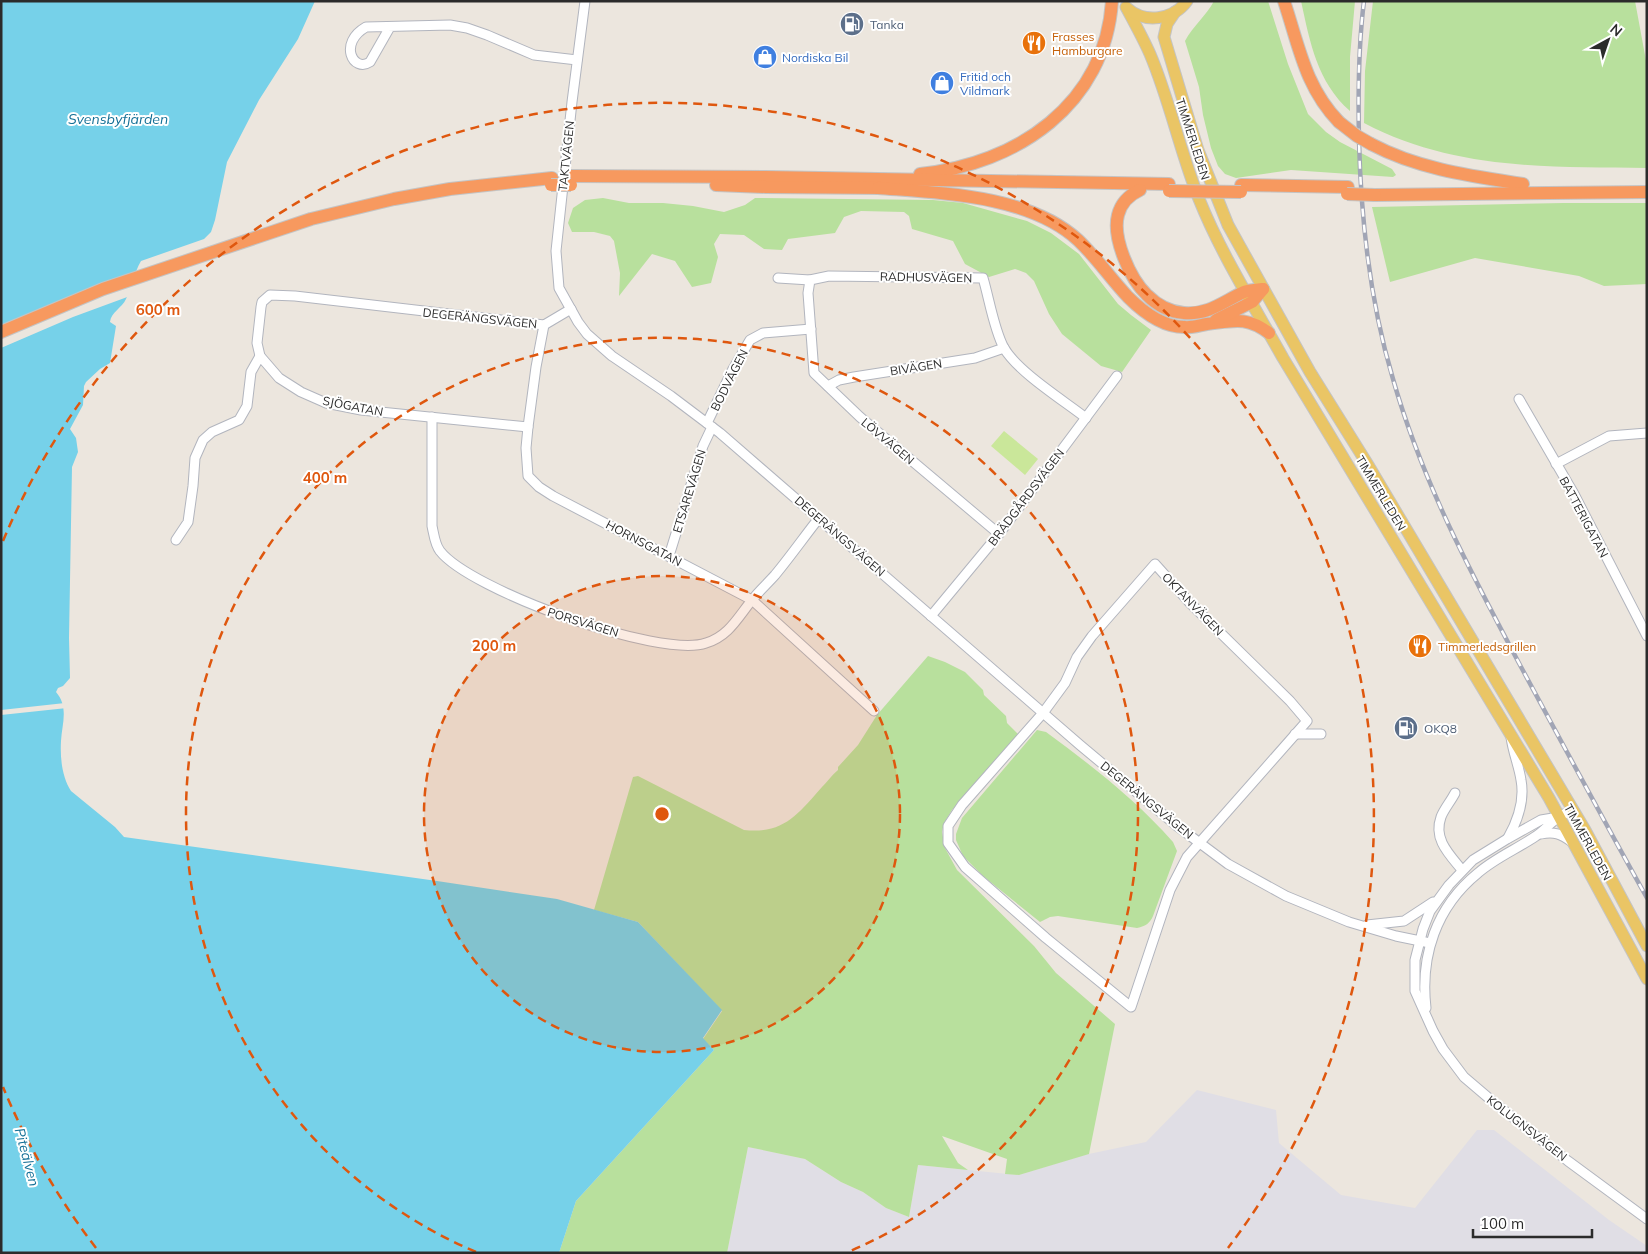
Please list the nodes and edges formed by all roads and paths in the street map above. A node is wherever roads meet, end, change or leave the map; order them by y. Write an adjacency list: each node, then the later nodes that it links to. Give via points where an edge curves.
1 (585, 1): 8 (street, TAKTVÄGEN)
2 (1112, 1): 9 (highway, via 1103,49 1086,83 1063,112 1031,137 992,157 955,168)
3 (1187, 1): 6 (main road)
4 (1284, 1): 11 (highway, bridge, via 1307,75 1317,95 1339,122 1357,136 1430,167)
5 (1123, 4): 6 (main road, via 1139,16 1164,17); 22 (main road, TIMMERLEDEN, via 1155,67 1200,201)
6 (1175, 12): 21 (main road, TIMMERLEDEN, via 1164,37 1190,127 1228,225)
7 (390, 27): 7 (street, via 362,29 350,45 349,51 355,61 361,65 370,62); 8 (street, via 450,25 467,28 534,55)
8 (577, 60): 23 (street, TAKTVÄGEN, via 556,251 560,288)
9 (848, 179): 10 (highway); 13 (highway)
10 (571, 181): 14 (highway); 20 (highway, bridge, via 552,181 378,211)
11 (1523, 184): 12 (highway); 16 (highway)
12 (1647, 184)
13 (1169, 187): 15 (highway); 16 (highway, bridge)
14 (873, 188): 15 (highway); 24 (highway, via 980,199 1042,217 1077,239 1128,298 1148,314 1184,328)
15 (1140, 190): 22 (highway, via 1123,203 1117,223 1126,263 1148,296 1170,310 1194,313)
16 (1375, 190): 17 (highway)
17 (1647, 192)
18 (778, 278): 19 (street, RADHUSVÄGEN)
19 (810, 280): 26 (street); 30 (street, RADHUSVÄGEN, via 829,276 983,278)
20 (136, 281): 27 (highway, via 71,302); 29 (highway)
21 (1263, 289): 22 (highway); 54 (main road, TIMMERLEDEN)
22 (1248, 297): 24 (highway); 28 (main road, TIMMERLEDEN)
23 (570, 309): 25 (street, DEGERÄNGSVÄGEN); 37 (street, DEGERÄNGSVÄGEN, via 587,334 604,349)
24 (1207, 324): 28 (highway, via 1243,320)
25 (544, 325): 31 (street, DEGERÄNGSVÄGEN, via 274,295 265,297 261,307 256,343); 38 (street, HORNSGATAN)
26 (811, 329): 33 (street, LÖVVÄGEN, via 814,373); 37 (street, BODVÄGEN, via 763,333 750,340 733,369)
27 (1, 332)
28 (1269, 333): 52 (main road, TIMMERLEDEN)
29 (1, 339)
30 (1004, 348): 33 (street, BIVÄGEN, via 975,358 854,377); 36 (street, RADHUSVÄGEN, via 1026,372)
31 (260, 356): 35 (street, SJÖGATAN, via 279,378 326,403); 43 (street, via 251,372 247,406 240,420 212,432 203,440 195,458 188,522)
32 (1117, 376): 36 (street, BRÄDGÅRDSVÄGEN)
33 (828, 386): 42 (street, LÖVVÄGEN)
34 (1519, 399): 40 (street, BATTERIGATAN)
35 (432, 417): 38 (street, SJÖGATAN); 45 (street, PORSVÄGEN, via 434,538 439,550 451,562 480,581 562,617 676,644 704,644 721,636 736,623)
36 (1086, 418): 42 (street, BRÄDGÅRDSVÄGEN)
37 (709, 425): 41 (street, DEGERÄNGSVÄGEN); 44 (street, ETSAREVÄGEN)
38 (528, 427): 44 (street, HORNSGATAN, via 528,476 539,487)
39 (1647, 433): 40 (street, via 1608,436)
40 (1556, 464): 47 (street, BATTERIGATAN)
41 (818, 518): 45 (street, PORSVÄGEN); 46 (street, DEGERÄNGSVÄGEN)
42 (999, 534): 46 (street, BRÄDGÅRDSVÄGEN)
43 (176, 540)
44 (669, 556): 45 (street, HORNSGATAN)
45 (752, 600): 48 (street, HORNSGATAN)
46 (931, 616): 49 (street, DEGERÄNGSVÄGEN)
47 (1647, 636)
48 (874, 711)
49 (1043, 713): 50 (street, OKTANVÄGEN, via 1092,636 1155,564 1190,603 1290,700 1307,721); 58 (street, DEGERÄNGSVÄGEN); 58 (street, OKTANVÄGEN, via 962,805 948,826 948,843 965,867 1131,1007 1170,890 1186,857)
50 (1295, 734): 51 (street); 58 (street, OKTANVÄGEN)
51 (1321, 734)
52 (1511, 735): 55 (main road, TIMMERLEDEN); 57 (street, via 1522,799 1520,813)
53 (1455, 793): 60 (street, via 1438,827 1439,838)
54 (1573, 810): 55 (street, KOLUGNSVÄGEN); 65 (main road, TIMMERLEDEN)
55 (1559, 817): 56 (street, KOLUGNSVÄGEN); 57 (street, KOLUGNSVÄGEN, via 1541,820); 59 (main road, TIMMERLEDEN)
56 (1538, 835): 59 (street, via 1562,834); 64 (street, KOLUGNSVÄGEN, via 1479,872 1463,886 1438,922)
57 (1507, 839): 60 (street, KOLUGNSVÄGEN)
58 (1199, 842): 62 (street, DEGERÄNGSVÄGEN, via 1228,864 1286,896)
59 (1573, 842): 66 (main road, TIMMERLEDEN)
60 (1462, 870): 61 (street, KOLUGNSVÄGEN)
61 (1439, 898): 62 (street, KOLUGNSVÄGEN, via 1404,921); 63 (street, KOLUGNSVÄGEN, via 1426,920)
62 (1362, 926): 63 (street, DEGERÄNGSVÄGEN)
63 (1420, 941): 64 (street, DEGERÄNGSVÄGEN); 67 (street, KOLUGNSVÄGEN, via 1415,960 1415,991)
64 (1430, 943): 67 (street, KOLUGNSVÄGEN, via 1424,991)
65 (1647, 946)
66 (1647, 979)
67 (1428, 1019): 68 (street, KOLUGNSVÄGEN, via 1442,1049 1464,1077 1561,1156)
68 (1647, 1219)

